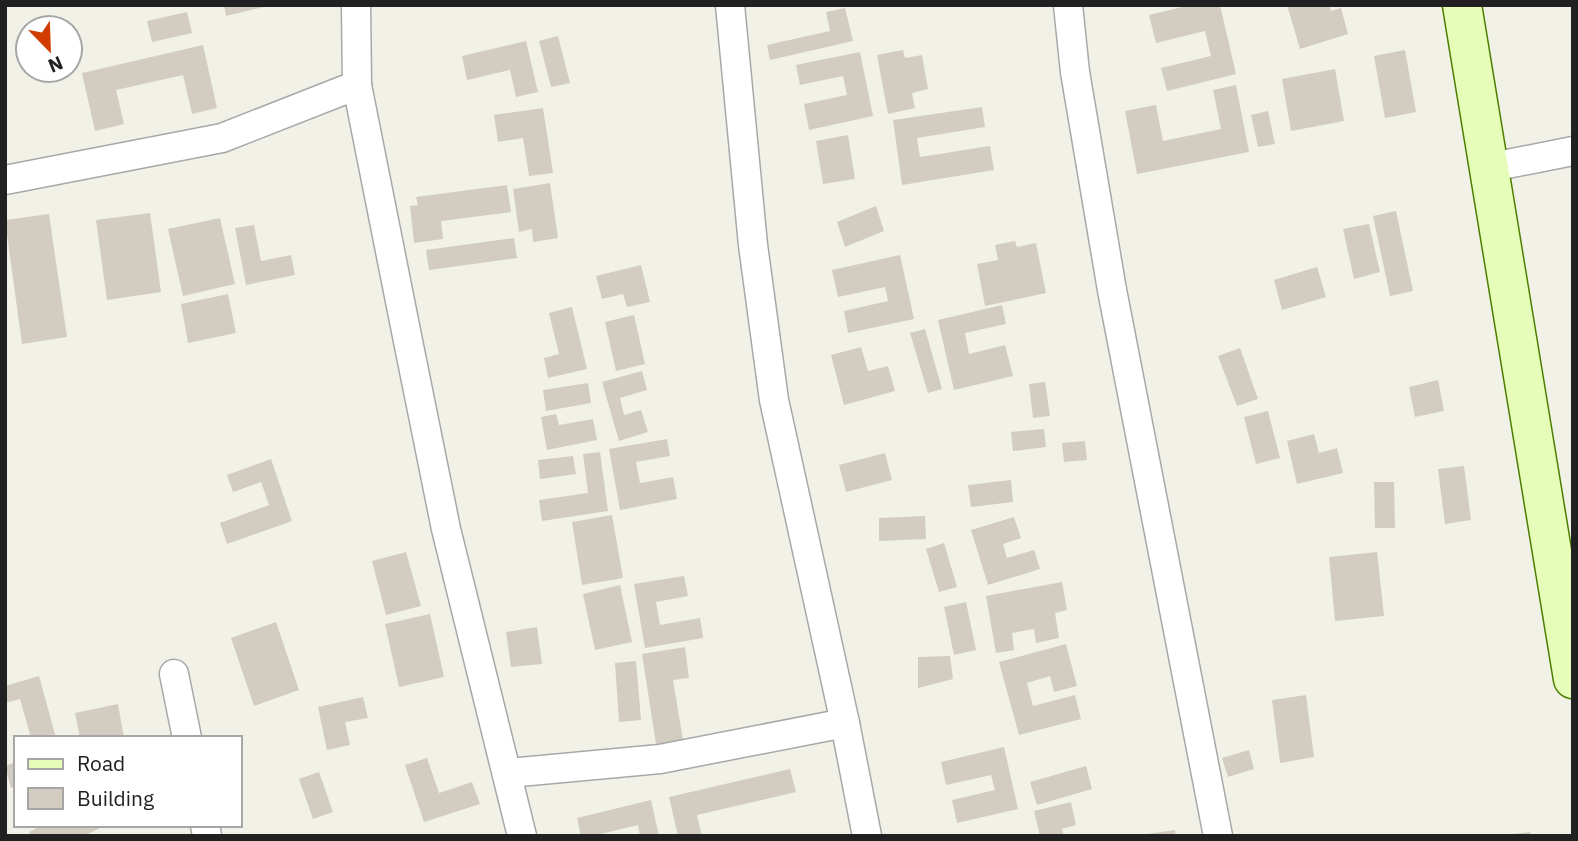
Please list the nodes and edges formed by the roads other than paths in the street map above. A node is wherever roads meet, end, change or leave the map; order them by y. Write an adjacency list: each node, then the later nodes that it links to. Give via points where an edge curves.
1 (356, 5): 5 (street)
2 (730, 5): 11 (street, via 753,245 774,400)
3 (1068, 5): 16 (street, via 1112,290)
4 (1462, 5): 7 (street)
5 (357, 85): 8 (street, via 222,138); 13 (street, via 446,529)
6 (1573, 151): 7 (street)
7 (1487, 168): 10 (street)
8 (5, 180)
9 (174, 674): 12 (street)
10 (1573, 679)
11 (845, 723): 13 (street, via 660,759); 15 (street)
12 (187, 736)
13 (508, 773): 14 (street)
14 (522, 836)
15 (867, 836)
16 (1218, 836)

